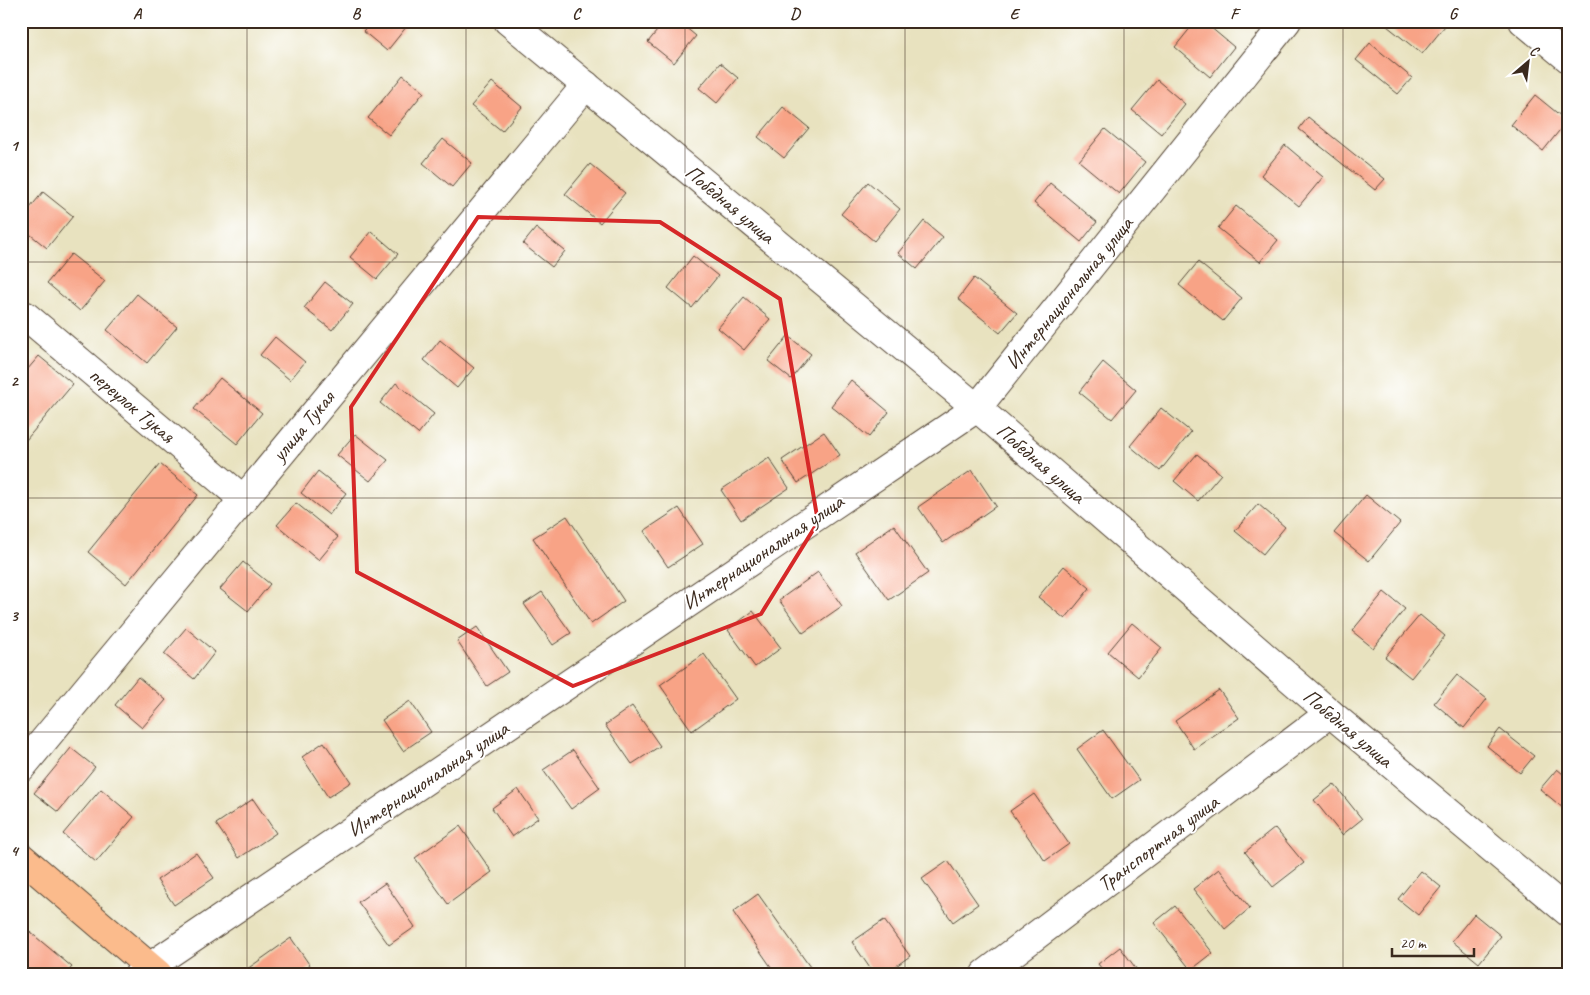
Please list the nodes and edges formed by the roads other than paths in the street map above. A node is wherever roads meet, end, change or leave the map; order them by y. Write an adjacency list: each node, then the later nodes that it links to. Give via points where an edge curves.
1 (508, 21): 5 (street, Победная улица)
2 (1287, 21): 7 (street, Интернациональная улица)
3 (1523, 21): 4 (street)
4 (1569, 60)
5 (586, 85): 7 (street, Победная улица); 8 (street, улица Тукая)
6 (21, 322): 8 (street, переулок Тукая, via 26,316)
7 (977, 408): 9 (street, Победная улица); 13 (street, Интернациональная улица)
8 (243, 499): 10 (street, улица Тукая)
9 (1330, 713): 12 (street, Победная улица); 14 (street, Транспортная улица)
10 (21, 768)
11 (21, 857): 13 (main road)
12 (1569, 912)
13 (149, 971)
14 (985, 974)

